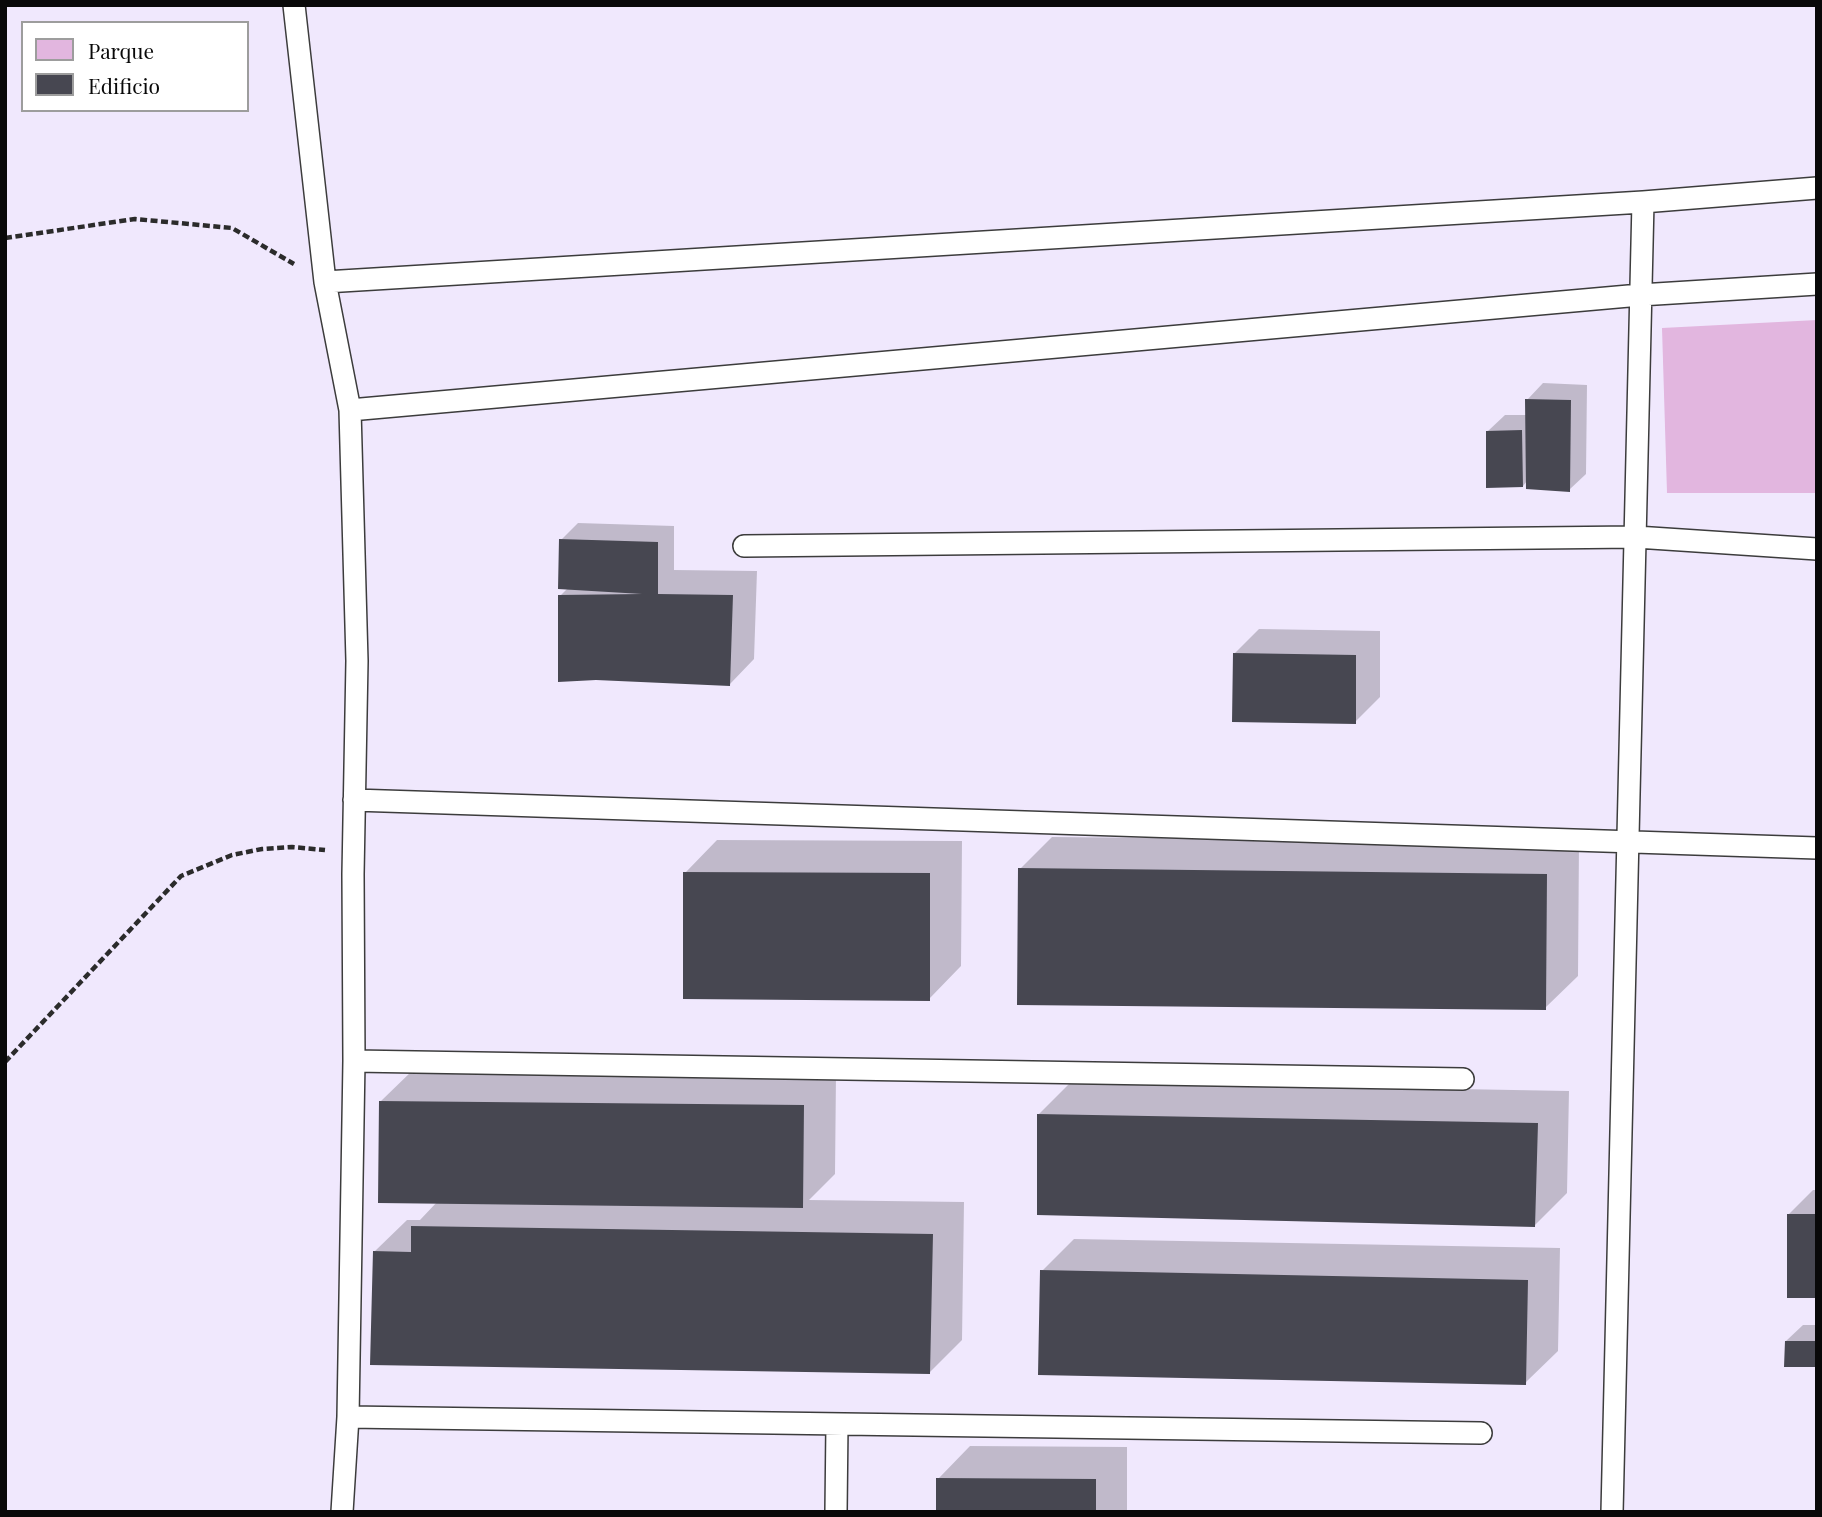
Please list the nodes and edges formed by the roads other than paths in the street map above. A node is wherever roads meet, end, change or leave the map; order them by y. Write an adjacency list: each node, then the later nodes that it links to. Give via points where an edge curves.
1 (295, 5): 4 (lane)
2 (1817, 188): 3 (lane)
3 (1643, 202): 4 (lane); 6 (lane)
4 (325, 282): 7 (lane)
5 (1817, 284): 6 (lane)
6 (1640, 295): 7 (lane); 8 (lane)
7 (350, 411): 11 (lane, via 357,661)
8 (1636, 537): 9 (lane); 10 (lane); 12 (lane)
9 (744, 546)
10 (1817, 548)
11 (354, 800): 12 (lane); 14 (lane)
12 (1626, 842): 13 (lane); 21 (lane)
13 (1817, 848)
14 (354, 1061): 15 (lane); 16 (lane)
15 (1463, 1079)
16 (348, 1417): 17 (lane); 19 (lane)
17 (837, 1424): 18 (lane); 20 (lane)
18 (1481, 1433)
19 (342, 1512)
20 (836, 1512)
21 (1612, 1512)

